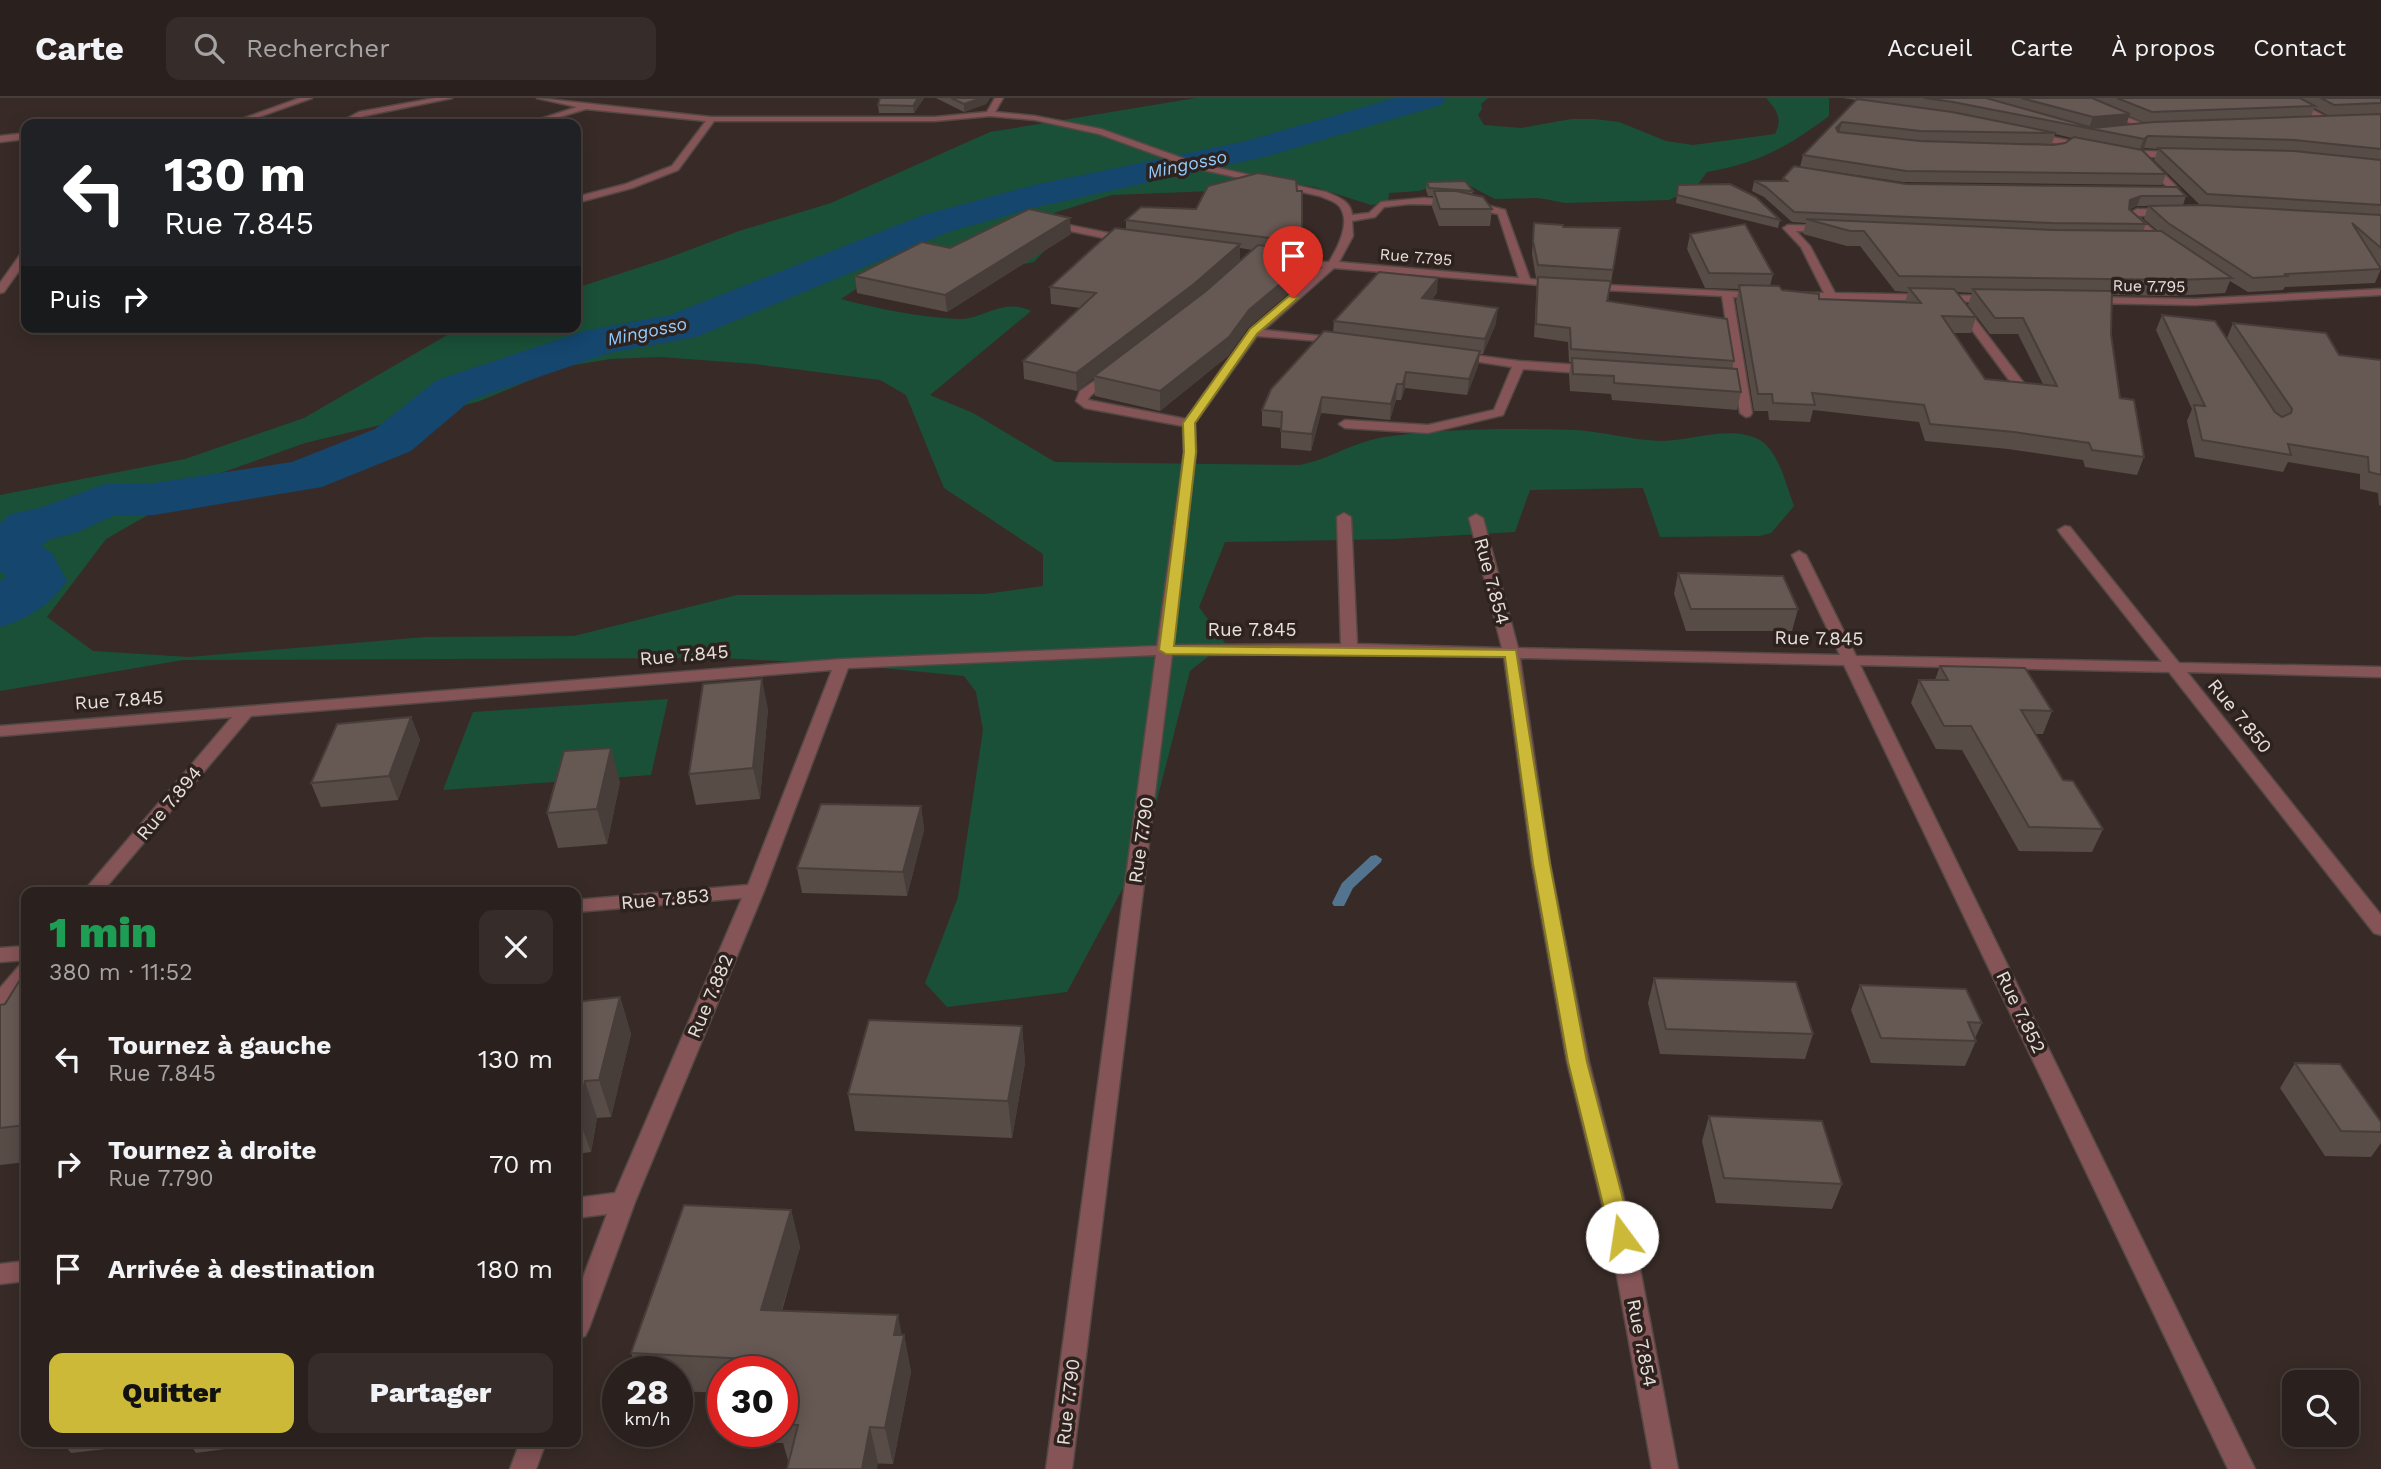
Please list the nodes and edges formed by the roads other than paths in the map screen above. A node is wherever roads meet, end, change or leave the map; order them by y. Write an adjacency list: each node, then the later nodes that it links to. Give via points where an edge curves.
1 (309, 98): 9 (street)
2 (448, 98): 10 (street)
3 (541, 98): 7 (street)
4 (999, 98): 8 (street)
5 (2072, 98): 17 (street)
6 (2284, 98): 13 (street)
7 (585, 106): 11 (street); 12 (street)
8 (990, 114): 12 (street, via 935,119); 32 (street, via 1065,123 1193,165 1323,194 1341,202)
9 (247, 119)
10 (352, 119)
11 (545, 119)
12 (711, 119): 30 (street, via 675,168)
13 (2328, 120): 14 (street); 15 (street)
14 (2341, 120)
15 (2300, 121)
16 (2164, 127): 17 (street)
17 (2150, 128): 18 (street)
18 (2126, 131)
19 (2024, 134): 23 (street)
20 (2089, 134): 23 (street)
21 (21, 137): 22 (street)
22 (0, 139)
23 (2067, 143): 24 (street); 25 (street)
24 (2092, 148)
25 (2049, 151)
26 (2188, 154): 28 (street)
27 (2129, 155): 28 (street)
28 (2142, 157): 29 (street, via 2180,195)
29 (2150, 191)
30 (581, 199)
31 (2186, 212): 37 (street, via 2130,215 2163,243)
32 (1347, 219): 41 (street, via 1348,236); 42 (street, via 1372,215 1385,204 1410,202 1498,210)
33 (1779, 219): 35 (street)
34 (1046, 223): 38 (street)
35 (1788, 228): 36 (street); 52 (street, via 1805,246)
36 (1837, 229)
37 (2144, 240)
38 (1142, 241)
39 (21, 261): 46 (street)
40 (1310, 262): 41 (street, Rue 7.795)
41 (1332, 265): 42 (street, Rue 7.795); 60 (street)
42 (1525, 283): 43 (street, Rue 7.795)
43 (1566, 285)
44 (1579, 286): 49 (street)
45 (2227, 286): 56 (street)
46 (0, 290)
47 (2381, 292): 48 (street, Rue 7.795)
48 (2367, 293): 56 (street, Rue 7.795); 58 (street)
49 (1727, 295): 50 (street); 67 (street, via 1734,380)
50 (1766, 295)
51 (1779, 296): 52 (street)
52 (1831, 296): 53 (street)
53 (1955, 299): 54 (street); 66 (street)
54 (2004, 299)
55 (2071, 300): 57 (street, Rue 7.795)
56 (2248, 300): 57 (street, Rue 7.795)
57 (2195, 302): 59 (street)
58 (2381, 303)
59 (2203, 314)
60 (1254, 332): 61 (street); 68 (street)
61 (1347, 342)
62 (1438, 354): 64 (street)
63 (1126, 362): 68 (street, via 1084,394 1082,401)
64 (1519, 365): 65 (street); 69 (street, via 1499,412 1493,415 1428,429)
65 (1610, 371)
66 (2022, 388)
67 (1746, 412)
68 (1189, 423): 75 (street, Rue 7.790, via 1190,452)
69 (1345, 425)
70 (1344, 517): 74 (street)
71 (1476, 518): 76 (street, Rue 7.854)
72 (2065, 530): 79 (street, Rue 7.850)
73 (1799, 555): 77 (street, Rue 7.852)
74 (1349, 649): 75 (street, Rue 7.845); 76 (street, Rue 7.845)
75 (1166, 650): 78 (street, Rue 7.845); 98 (street, Rue 7.790)
76 (1511, 653): 77 (street, Rue 7.845); 99 (street, Rue 7.854, via 1541,864 1578,1062 1622,1237)
77 (1851, 660): 79 (street, Rue 7.845); 100 (street, Rue 7.852)
78 (842, 664): 81 (street, Rue 7.845); 84 (street, Rue 7.882)
79 (2174, 667): 80 (street, Rue 7.845); 86 (street, Rue 7.850)
80 (2381, 672)
81 (245, 713): 82 (street, Rue 7.845); 83 (street, Rue 7.894)
82 (0, 731)
83 (96, 887)
84 (755, 891): 85 (street, Rue 7.853); 91 (street, Rue 7.882)
85 (581, 906)
86 (2381, 928)
87 (21, 953): 88 (street)
88 (0, 955)
89 (21, 977): 90 (street)
90 (0, 1002)
91 (624, 1202): 92 (street); 95 (street, Rue 7.882)
92 (581, 1207)
93 (21, 1272): 94 (street)
94 (0, 1274)
95 (581, 1315)
96 (531, 1447): 97 (street)
97 (523, 1469)
98 (1059, 1469)
99 (1665, 1469)
100 (2242, 1469)

